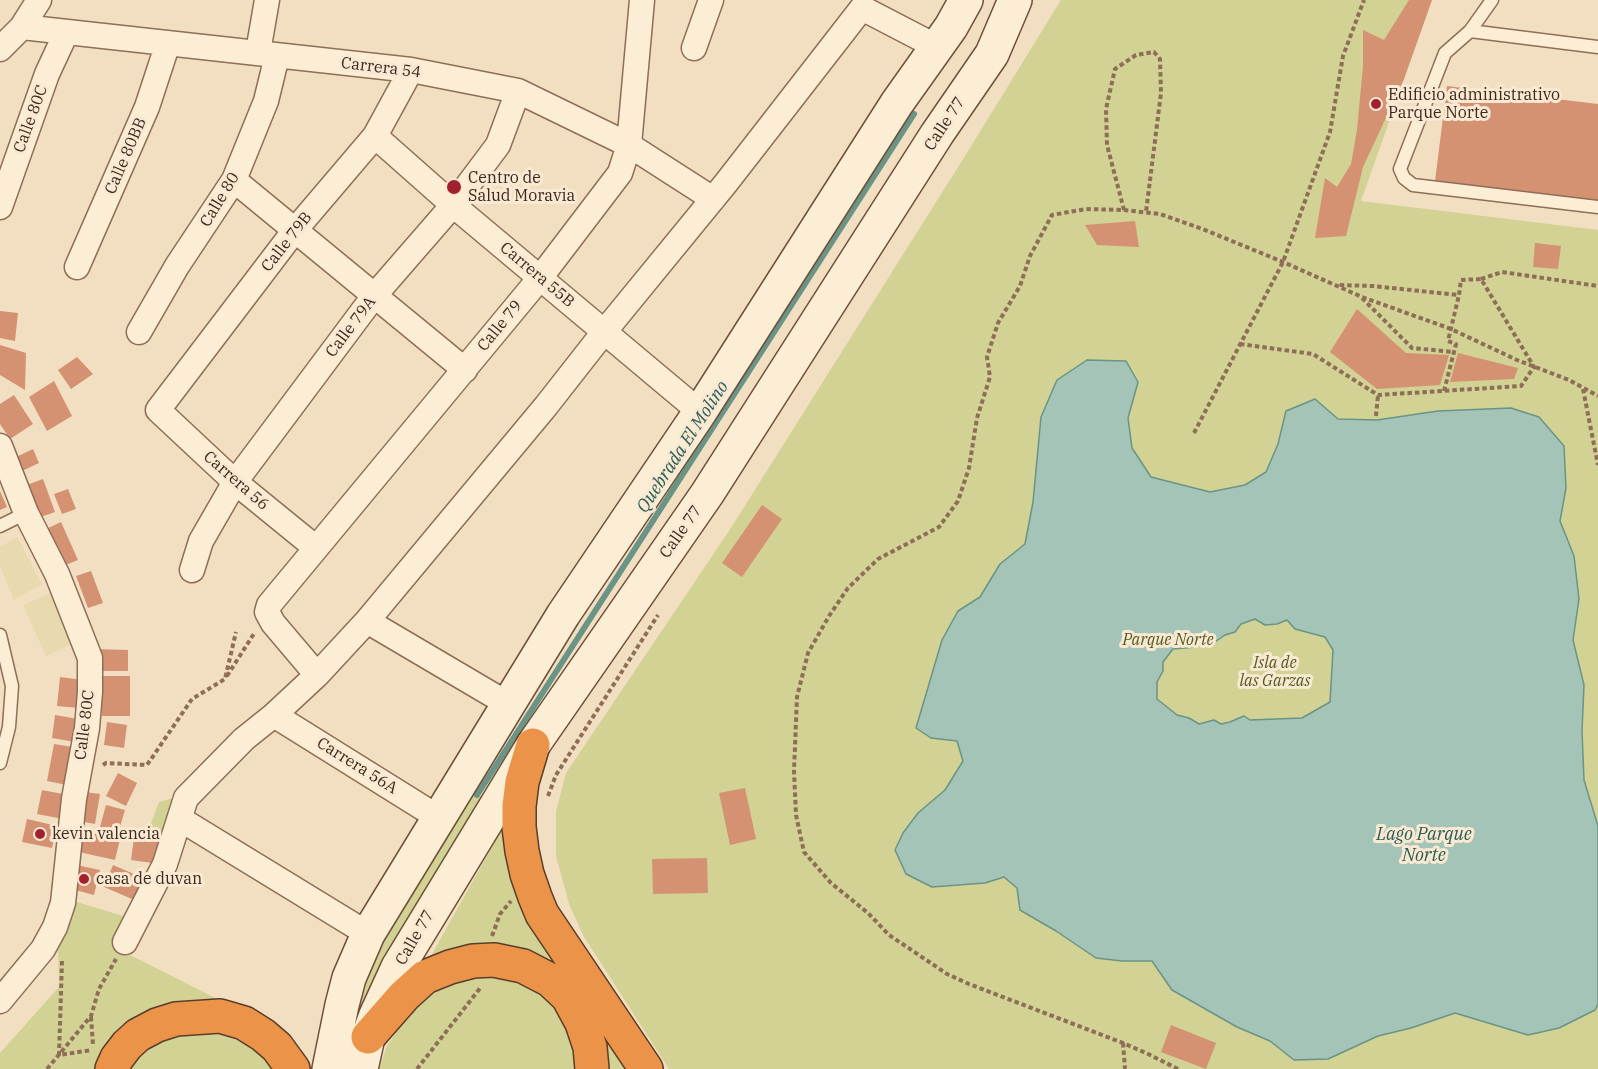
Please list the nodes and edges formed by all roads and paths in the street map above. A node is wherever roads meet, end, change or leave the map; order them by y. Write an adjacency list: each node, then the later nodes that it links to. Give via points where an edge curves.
1 (39, 0): 10 (street)
2 (267, 0): 18 (street, Calle 80)
3 (642, 0): 24 (street, Calle 79)
4 (711, 0): 16 (street)
5 (966, 0): 14 (main road)
6 (1015, 0): 22 (main road, Calle 77, via 992,54)
7 (1364, 0): 33 (path, via 1343,56 1330,132)
8 (1492, 0): 11 (lane)
9 (861, 4): 14 (street); 26 (street)
10 (22, 27): 12 (street, Carrera 54); 17 (street)
11 (1470, 31): 15 (lane); 29 (lane, via 1445,53 1400,169 1404,178 1413,185)
12 (66, 33): 13 (street, Carrera 54); 28 (street, Calle 80C, via 47,74)
13 (168, 43): 18 (street, Carrera 54); 34 (street, Calle 80BB, via 147,107)
14 (937, 47): 21 (main road)
15 (1598, 47)
16 (694, 48)
17 (0, 50)
18 (268, 54): 19 (street, Carrera 54); 25 (street, Calle 80, via 266,100)
19 (411, 70): 20 (street, Carrera 54); 23 (street, Calle 79B)
20 (518, 91): 24 (street, Carrera 54); 27 (street, Calle 79A, via 498,145)
21 (897, 104): 22 (main road, via 909,99 932,110); 54 (main road)
22 (937, 134): 72 (main road, Calle 77, via 707,494)
23 (375, 136): 27 (street, Carrera 55B); 32 (street, Calle 79B)
24 (629, 145): 26 (street, Carrera 54); 35 (street, Calle 79, via 620,173)
25 (234, 180): 32 (street); 43 (street, Calle 80)
26 (713, 199): 44 (street)
27 (453, 205): 35 (street, Carrera 55B); 40 (street, Calle 79A)
28 (0, 207)
29 (1598, 207)
30 (1124, 210): 31 (path); 31 (path, via 1107,145 1106,109 1115,69 1136,55 1154,52 1160,59 1161,93); 86 (path, via 1086,209 1052,215 999,323 987,357 990,377 976,418 969,468 958,501 939,527 878,559 848,588 808,653 797,697 794,771 796,815 804,852 831,883 889,934 954,977)
31 (1146, 212): 33 (path, via 1205,230)
32 (295, 230): 40 (street); 53 (street, Calle 79B)
33 (1283, 262): 37 (path); 45 (path)
34 (77, 267)
35 (540, 278): 44 (street, Carrera 55B); 48 (street, Calle 79)
36 (1481, 279): 38 (path, via 1502,272); 39 (path, via 1461,280); 47 (path)
37 (1335, 285): 39 (path); 41 (path)
38 (1598, 286)
39 (1459, 295): 42 (path)
40 (374, 296): 48 (street); 59 (street, Calle 79A)
41 (1362, 297): 42 (path); 46 (path, via 1412,348)
42 (1451, 330): 46 (path, via 1448,341 1456,344); 47 (path)
43 (139, 332)
44 (604, 332): 54 (street, Carrera 55B); 65 (street)
45 (1240, 345): 51 (path, via 1313,354); 56 (path)
46 (1454, 352): 50 (path)
47 (1534, 367): 49 (path); 50 (path, via 1521,386)
48 (465, 370): 62 (street, Calle 79)
49 (1583, 388): 52 (path); 58 (path)
50 (1444, 391): 51 (path)
51 (1378, 395): 55 (path)
52 (1598, 396)
53 (158, 410): 59 (street, Carrera 56)
54 (700, 412): 70 (main road, via 563,615)
55 (1376, 416)
56 (1194, 433)
57 (0, 446): 60 (street, Calle 80C)
58 (1598, 465)
59 (235, 482): 62 (street, Carrera 56); 63 (street, Calle 79A, via 201,541)
60 (26, 513): 61 (lane); 74 (street, Calle 80C, via 57,574 90,658 87,728)
61 (0, 526)
62 (316, 548): 64 (street, Calle 79)
63 (192, 570)
64 (267, 612): 68 (street); 69 (path)
65 (367, 621): 68 (street); 70 (street)
66 (236, 632): 69 (path)
67 (0, 635): 73 (lane, via 12,686 9,727)
68 (317, 675): 71 (street)
69 (225, 679): 74 (path, via 192,699 147,765 106,763)
70 (508, 706): 75 (main road)
71 (274, 715): 75 (street, Carrera 56A); 76 (street, via 243,739 186,798)
72 (532, 745): 85 (main road, Calle 77, via 398,967); 95 (highway, via 522,782 519,827 534,897)
73 (0, 763)
74 (76, 790): 81 (street, Calle 80C, via 63,903)
75 (439, 818): 78 (main road)
76 (180, 819): 78 (street); 79 (street, via 165,864)
77 (513, 899): 80 (path, via 500,914)
78 (368, 934): 91 (main road, via 349,978)
79 (125, 942): 84 (path, via 99,989)
80 (491, 942)
81 (43, 949): 83 (street, Calle 80C); 87 (path, via 62,958)
82 (485, 983): 93 (path)
83 (0, 1001)
84 (91, 1016): 87 (path); 88 (path)
85 (368, 1036): 92 (main road, Calle 77); 94 (highway, via 425,977 473,961 494,960 523,966 550,980 568,997 582,1023)
86 (1123, 1043): 96 (path); 97 (path)
87 (59, 1055): 89 (path)
88 (103, 1064): 90 (highway, via 117,1058 138,1035 157,1026 176,1019 220,1016 244,1023 262,1035)
89 (47, 1069)
90 (293, 1069)
91 (329, 1069)
92 (361, 1069)
93 (417, 1069)
94 (592, 1069)
95 (646, 1069)
96 (1125, 1069)
97 (1178, 1069)

